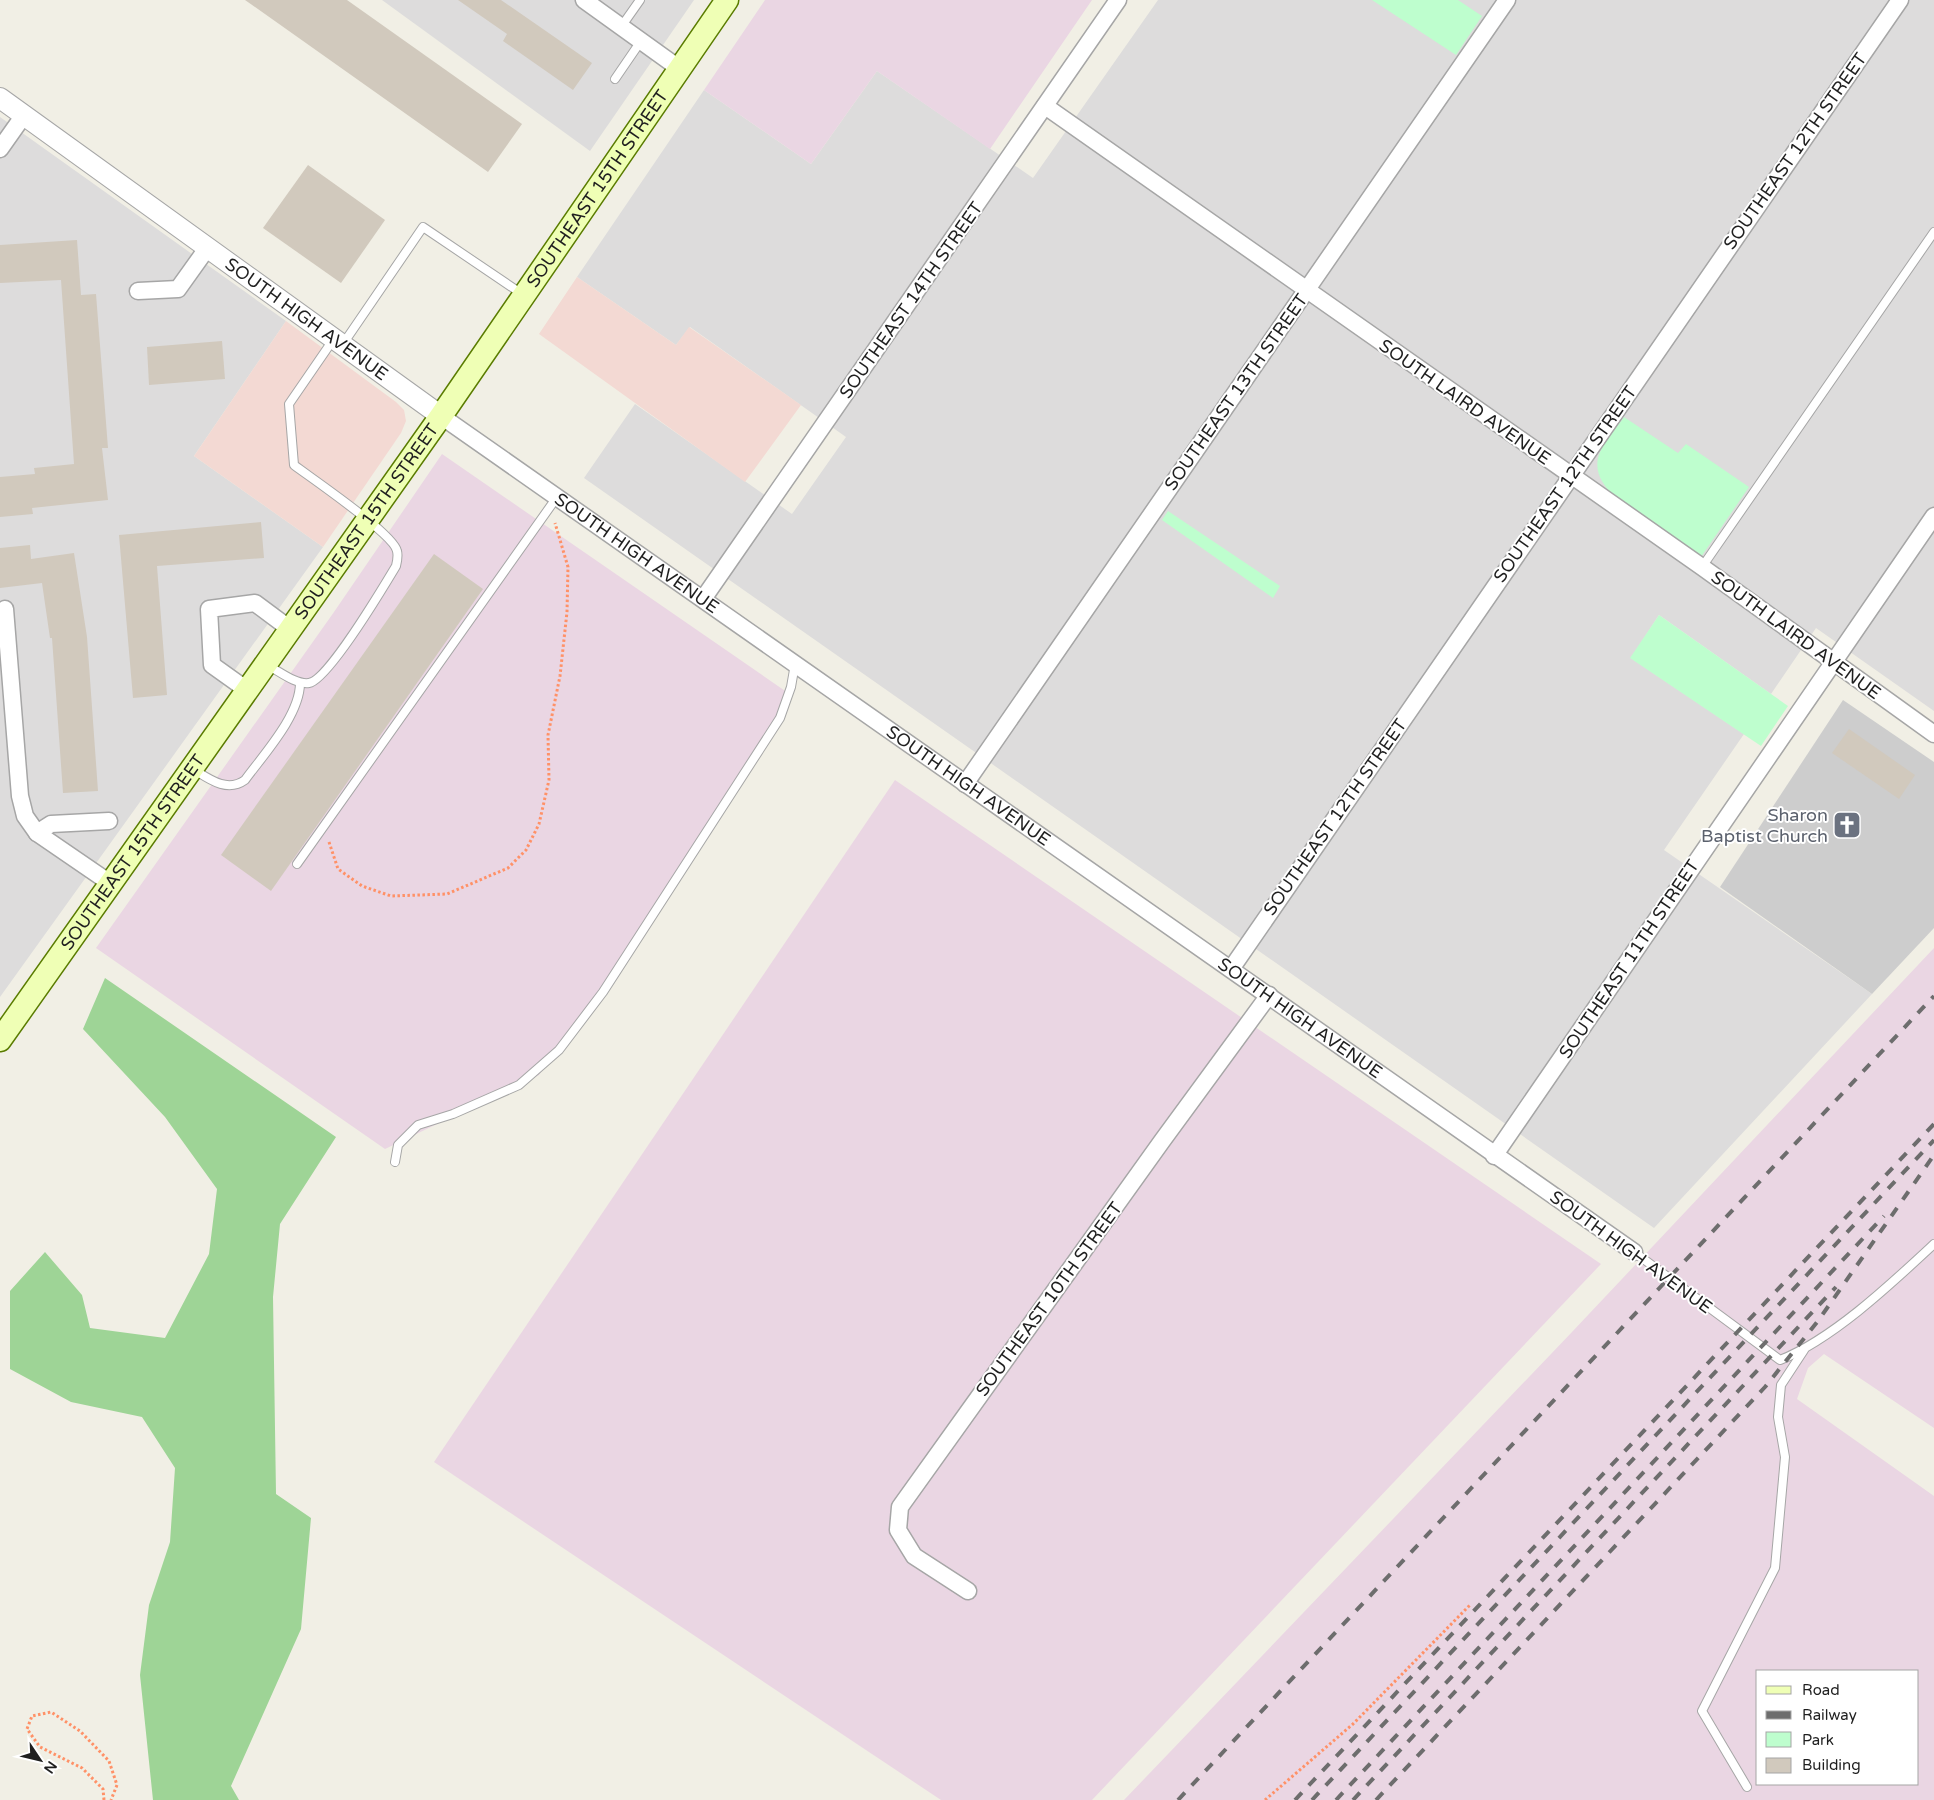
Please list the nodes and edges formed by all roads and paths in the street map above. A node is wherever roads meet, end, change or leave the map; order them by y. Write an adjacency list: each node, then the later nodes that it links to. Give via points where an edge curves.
1 (584, 0): 7 (street)
2 (640, 0): 7 (lane)
3 (727, 0): 9 (main road, SOUTHEAST 15TH STREET)
4 (1118, 0): 12 (street, SOUTHEAST 14TH STREET)
5 (1507, 0): 17 (street, SOUTHEAST 13TH STREET)
6 (1900, 0): 22 (street, SOUTHEAST 12TH STREET)
7 (621, 27): 8 (street)
8 (641, 41): 9 (street); 10 (lane)
9 (680, 69): 19 (main road, SOUTHEAST 15TH STREET)
10 (615, 79)
11 (0, 98): 13 (street, SOUTH HIGH AVENUE)
12 (1045, 106): 17 (street, SOUTH LAIRD AVENUE); 27 (street, SOUTHEAST 14TH STREET)
13 (24, 115): 14 (street); 16 (street, SOUTH HIGH AVENUE)
14 (0, 148)
15 (1934, 232): 26 (lane)
16 (208, 247): 18 (street, via 178,289); 20 (street, SOUTH HIGH AVENUE)
17 (1306, 290): 22 (street, SOUTH LAIRD AVENUE); 37 (street, SOUTHEAST 13TH STREET)
18 (138, 292)
19 (523, 295): 20 (lane, via 423,227); 21 (main road, SOUTHEAST 15TH STREET)
20 (338, 342): 21 (street, SOUTH HIGH AVENUE); 25 (lane, via 290,404 294,465)
21 (441, 416): 23 (street, SOUTH HIGH AVENUE); 25 (main road, SOUTHEAST 15TH STREET)
22 (1570, 476): 26 (street, SOUTH LAIRD AVENUE); 43 (street, SOUTHEAST 12TH STREET)
23 (552, 503): 27 (street, SOUTH HIGH AVENUE); 40 (path, via 568,567 567,612 560,676 548,734 549,780 539,824 526,850 508,868 446,894 391,896 362,886 338,869); 41 (lane)
24 (1934, 516): 30 (street, SOUTHEAST 11TH STREET)
25 (367, 520): 29 (main road, SOUTHEAST 15TH STREET); 33 (lane, via 393,542 398,550 396,566 319,679 310,683)
26 (1702, 567): 30 (street, SOUTH LAIRD AVENUE)
27 (703, 599): 32 (street, SOUTH HIGH AVENUE)
28 (5, 609): 39 (street, via 20,796 25,816)
29 (290, 629): 31 (main road, SOUTHEAST 15TH STREET); 34 (street, via 255,603 209,609 212,664)
30 (1833, 661): 35 (street, SOUTH LAIRD AVENUE); 46 (street, SOUTHEAST 11TH STREET)
31 (265, 664): 33 (lane); 34 (main road, SOUTHEAST 15TH STREET)
32 (795, 664): 37 (street, SOUTH HIGH AVENUE); 47 (lane, via 780,718 603,992 559,1050 519,1085 453,1114 418,1125 398,1145)
33 (300, 682): 36 (lane, via 300,695 293,712 245,780 237,786 227,787)
34 (247, 690): 36 (main road, SOUTHEAST 15TH STREET)
35 (1934, 734)
36 (192, 768): 42 (main road, SOUTHEAST 15TH STREET)
37 (965, 784): 43 (street, SOUTH HIGH AVENUE)
38 (109, 821): 39 (street, via 51,824)
39 (37, 833): 42 (street)
40 (328, 840)
41 (297, 864)
42 (110, 884): 45 (main road, SOUTHEAST 15TH STREET)
43 (1231, 968): 44 (street, SOUTH HIGH AVENUE)
44 (1269, 995): 46 (street, SOUTH HIGH AVENUE); 51 (street, SOUTHEAST 10TH STREET, via 900,1507 898,1530 914,1556)
45 (0, 1040)
46 (1494, 1156): 49 (street, SOUTH HIGH AVENUE)
47 (395, 1162)
48 (1934, 1244): 50 (lane, SOUTH HIGH AVENUE, via 1888,1287)
49 (1634, 1252): 50 (lane, SOUTH HIGH AVENUE, via 1780,1360)
50 (1804, 1350): 53 (lane, via 1781,1384 1778,1417 1785,1457 1775,1568 1702,1712)
51 (968, 1591)
52 (1470, 1605): 56 (path, via 1353,1724)
53 (1746, 1786)
54 (104, 1800): 55 (path, via 103,1788 82,1768 40,1748 27,1729 32,1716 51,1712 80,1731 109,1761 117,1785)
55 (111, 1800)
56 (1265, 1800)

